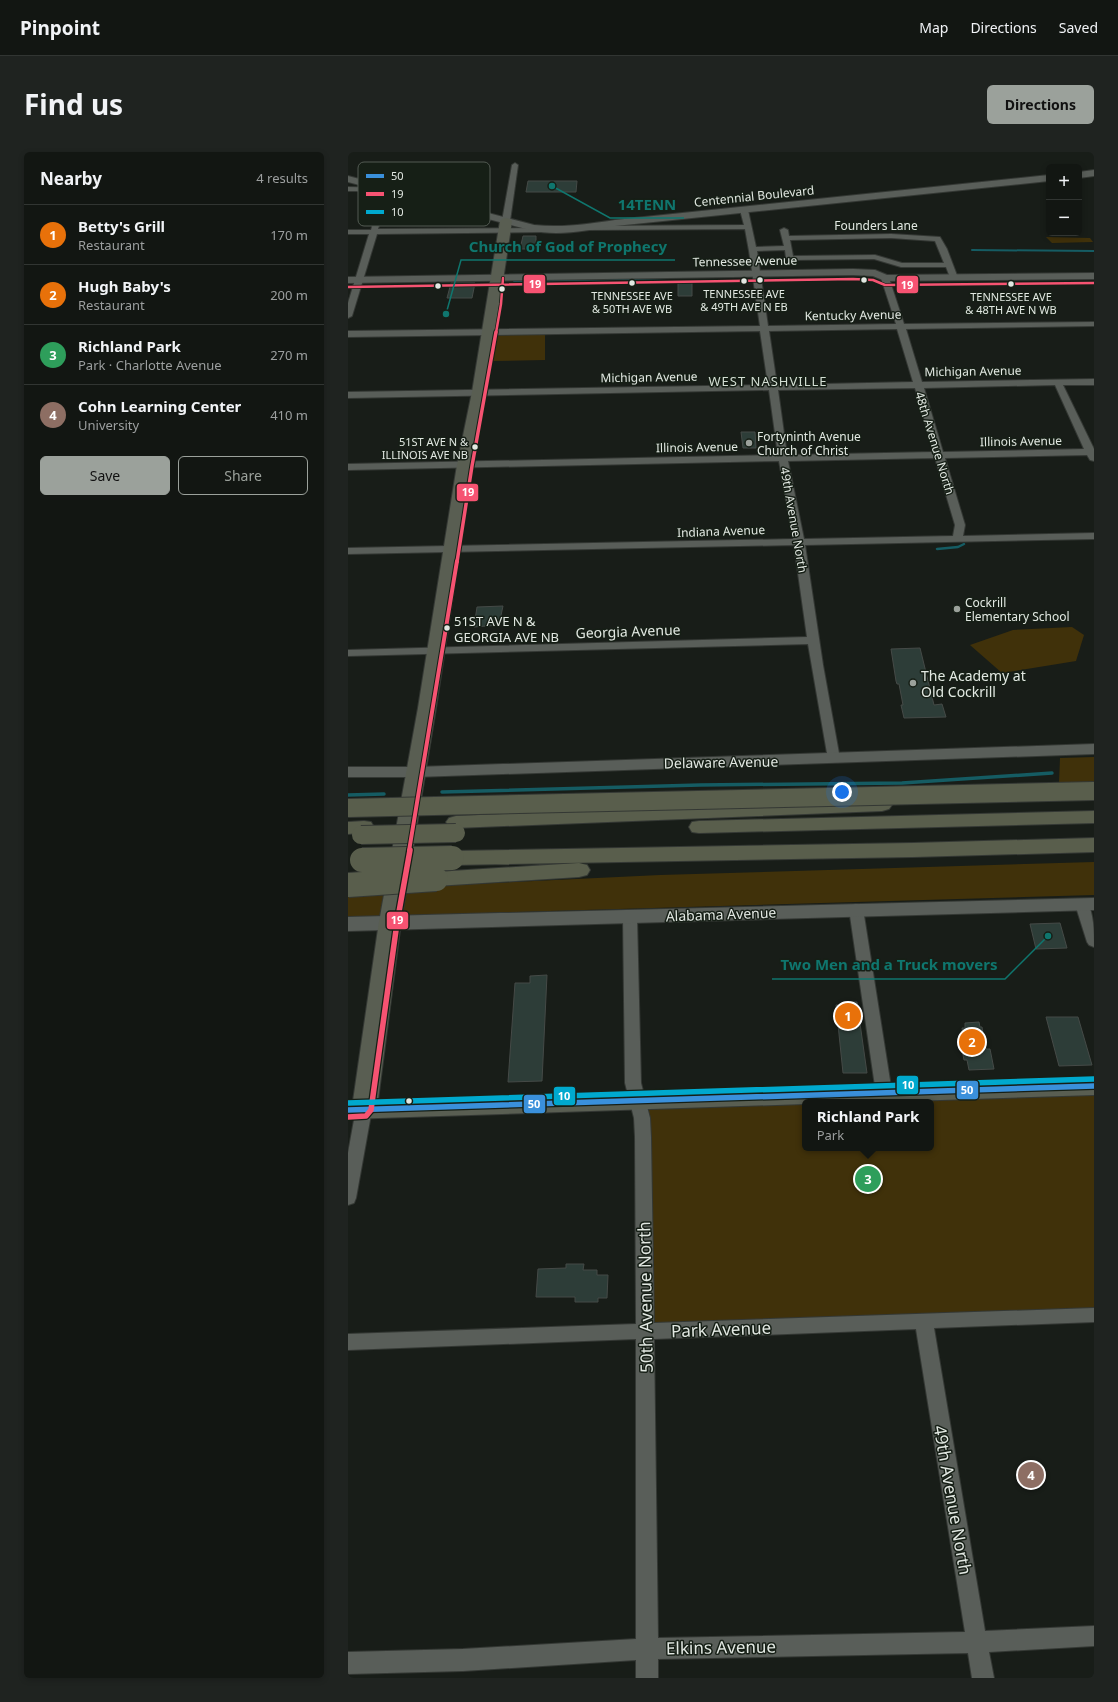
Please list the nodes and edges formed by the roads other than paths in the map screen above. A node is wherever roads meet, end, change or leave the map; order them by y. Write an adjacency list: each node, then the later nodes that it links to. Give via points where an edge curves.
1 (515, 165): 9 (street)
2 (1094, 174): 3 (main road)
3 (1082, 175)
4 (1046, 178): 7 (main road, Centennial Boulevard)
5 (348, 179): 6 (main road, Centennial Boulevard)
6 (358, 182)
7 (744, 210): 13 (street, 49th Avenue North); 14 (main road, Centennial Boulevard)
8 (490, 220): 9 (main road, Centennial Boulevard)
9 (506, 225): 12 (street); 14 (main road, Centennial Boulevard, via 550,230); 25 (main road)
10 (376, 226): 17 (street)
11 (487, 226): 17 (street)
12 (490, 226)
13 (748, 227): 14 (street); 20 (street, 49th Avenue North)
14 (587, 228)
15 (784, 229): 18 (street)
16 (348, 232): 17 (street)
17 (374, 232): 28 (street)
18 (786, 238): 19 (street, Founders Lane); 21 (street)
19 (871, 247): 21 (street, Founders Lane, via 790,258); 22 (street, Founders Lane, via 886,259 901,265); 22 (street, Founders Lane, via 921,237 937,239)
20 (753, 248): 21 (street); 23 (street, 49th Avenue North)
21 (788, 248)
22 (948, 265): 27 (street, Founders Lane)
23 (756, 273): 25 (street, Tennessee Avenue); 26 (street, Tennessee Avenue, via 853,272 875,273); 33 (street, 49th Avenue North)
24 (1094, 276): 27 (street, Tennessee Avenue)
25 (496, 277): 28 (street, Tennessee Avenue); 34 (main road)
26 (885, 278): 27 (street, Tennessee Avenue); 32 (street, 48th Avenue North)
27 (954, 278)
28 (359, 279): 29 (street, Tennessee Avenue); 30 (street)
29 (348, 280)
30 (348, 316)
31 (1094, 324): 32 (street, Kentucky Avenue)
32 (901, 326): 33 (street, Kentucky Avenue); 38 (street, 48th Avenue North)
33 (765, 328): 34 (street, Kentucky Avenue); 39 (street, 49th Avenue North)
34 (488, 332): 35 (street, Kentucky Avenue); 40 (main road)
35 (348, 334)
36 (1094, 382): 37 (street, Michigan Avenue)
37 (1058, 383): 38 (street, Michigan Avenue); 43 (street)
38 (917, 384): 39 (street, Michigan Avenue); 42 (street, 48th Avenue North)
39 (774, 388): 40 (street, Michigan Avenue); 44 (street, 49th Avenue North)
40 (479, 392): 41 (street, Michigan Avenue); 45 (main road)
41 (348, 395)
42 (939, 455): 43 (street, Illinois Avenue); 44 (street, Illinois Avenue); 48 (street, 48th Avenue North, via 960,526)
43 (1093, 455)
44 (783, 458): 45 (street, Illinois Avenue); 49 (street, 49th Avenue North)
45 (465, 465): 46 (street, Illinois Avenue); 50 (main road)
46 (348, 467)
47 (1094, 536): 48 (street, Indiana Avenue)
48 (957, 539): 49 (street, Indiana Avenue)
49 (799, 542): 50 (street, Indiana Avenue); 52 (street, 49th Avenue North)
50 (452, 548): 51 (street, Indiana Avenue); 53 (main road)
51 (348, 551)
52 (813, 640): 53 (street, Georgia Avenue); 56 (street, 49th Avenue North)
53 (436, 651): 54 (street, Georgia Avenue); 58 (main road)
54 (348, 653)
55 (1094, 749): 56 (main road, Delaware Avenue)
56 (834, 759): 58 (main road, Delaware Avenue)
57 (348, 772): 58 (street, Delaware Avenue)
58 (416, 772): 72 (main road)
59 (1094, 781): 63 (highway, via 990,798)
60 (1094, 791): 61 (highway, bridge)
61 (348, 808)
62 (1094, 817): 63 (highway)
63 (456, 827): 64 (highway, bridge)
64 (355, 831)
65 (1094, 845): 66 (highway)
66 (913, 850): 67 (highway, bridge); 68 (highway, bridge)
67 (355, 860)
68 (348, 885)
69 (1088, 904): 70 (main road, Alabama Avenue); 74 (street)
70 (856, 909): 71 (main road, Alabama Avenue); 76 (street)
71 (630, 917): 72 (main road, Alabama Avenue); 77 (street, 50th Avenue North, via 633,1083)
72 (390, 922): 73 (main road, Alabama Avenue); 78 (main road)
73 (348, 924)
74 (1094, 942)
75 (1094, 1086): 76 (main road)
76 (884, 1093): 77 (main road)
77 (638, 1100): 78 (main road); 82 (street, 50th Avenue North, via 643,1137)
78 (356, 1109): 79 (street)
79 (348, 1198)
80 (1094, 1315): 81 (street, Park Avenue)
81 (924, 1322): 82 (street, Park Avenue); 85 (street, 49th Avenue North)
82 (645, 1331): 83 (street, Park Avenue); 86 (street, 50th Avenue North)
83 (348, 1342)
84 (1094, 1636): 85 (street, Elkins Avenue)
85 (977, 1642): 86 (street, Elkins Avenue); 89 (street, 49th Avenue North)
86 (648, 1649): 87 (street, Elkins Avenue, via 463,1660); 88 (street, 50th Avenue North)
87 (348, 1663)
88 (647, 1678)
89 (983, 1678)

